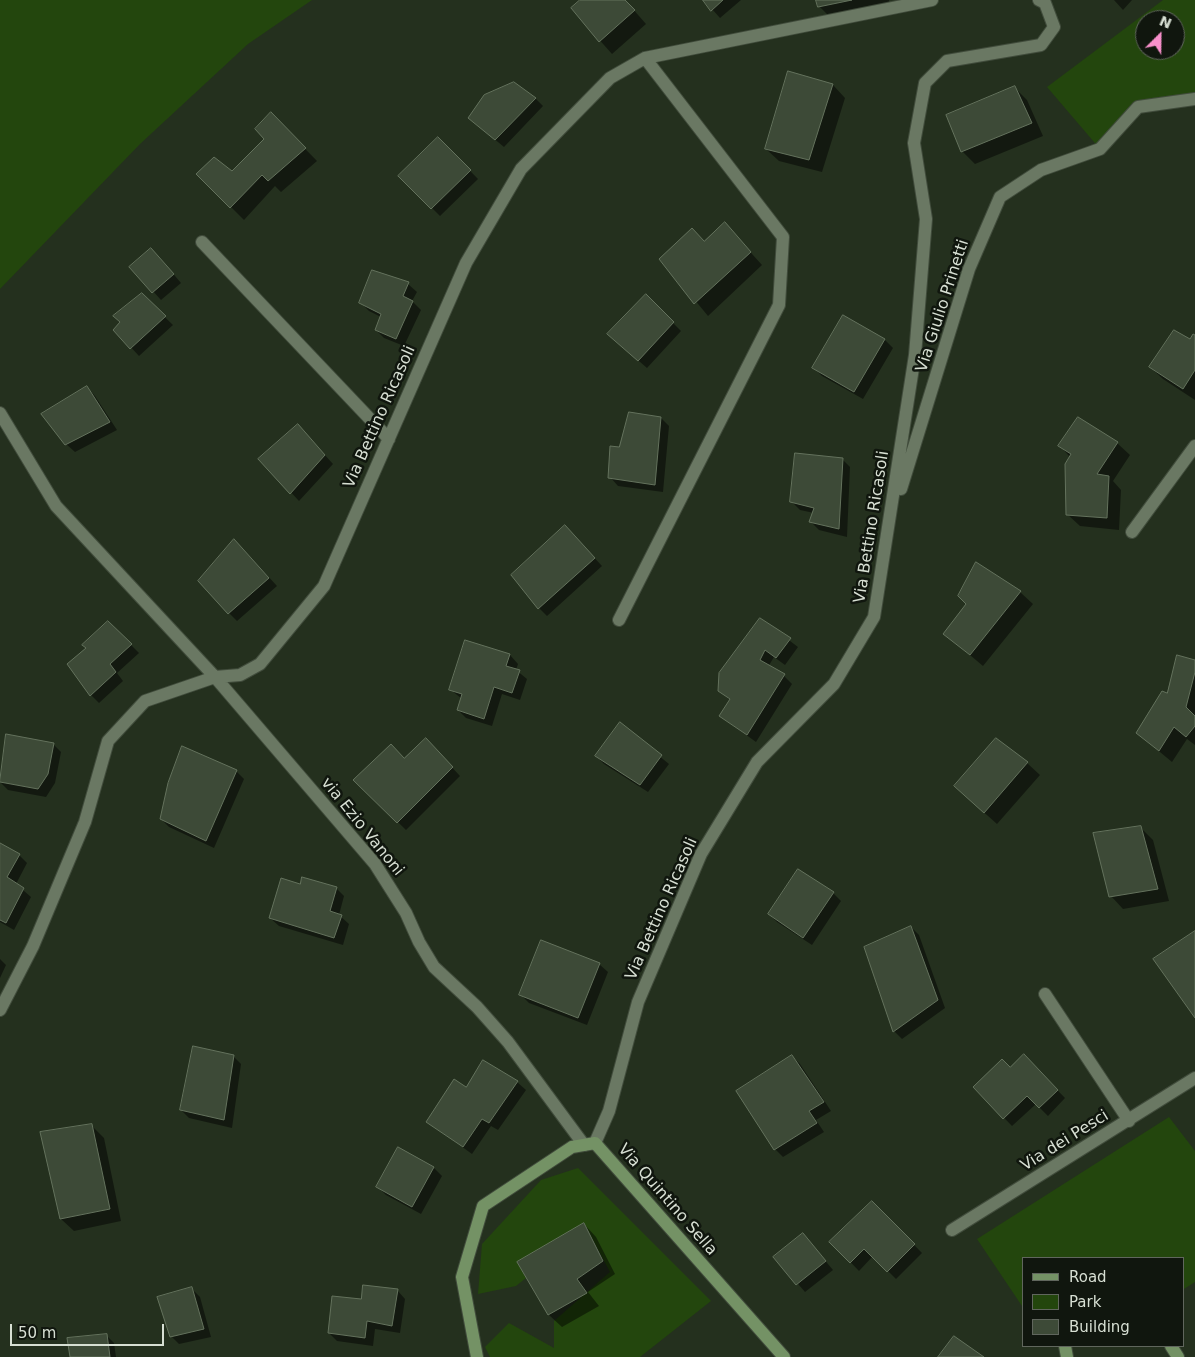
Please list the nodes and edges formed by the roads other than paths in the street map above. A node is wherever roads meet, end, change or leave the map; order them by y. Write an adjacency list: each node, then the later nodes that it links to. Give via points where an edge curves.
1 (932, 0): 3 (street, Via Bettino Ricasoli)
2 (1039, 0): 9 (street, Via Bettino Ricasoli, via 1046,3 1054,27 1041,45 946,61 925,83 914,143 926,219 915,355)
3 (645, 58): 7 (street, Via Bettino Ricasoli, via 610,78 521,169 466,263); 11 (street, via 782,237 779,305)
4 (1195, 99): 9 (street, Via Giulio Prinetti, via 1138,107 1100,149 1040,170 1000,197 969,269)
5 (202, 242): 7 (street)
6 (0, 413): 12 (street, via Ezio Vanoni, via 56,506)
7 (389, 439): 12 (street, Via Bettino Ricasoli, via 324,586 260,664 240,675)
8 (1195, 446): 10 (street)
9 (888, 528): 17 (street, Via Bettino Ricasoli, via 874,617 834,684 758,762 701,854 638,1002 609,1111)
10 (1132, 532)
11 (619, 620)
12 (216, 677): 14 (street, Via Bettino Ricasoli, via 145,701 108,741 85,822 33,946); 17 (street, via Ezio Vanoni, via 375,864 406,913 418,942 434,967 477,1007 508,1042)
13 (1045, 994): 16 (street)
14 (0, 1010)
15 (1195, 1078): 16 (street, Via dei Pesci)
16 (1129, 1120): 18 (street, Via dei Pesci)
17 (590, 1144): 19 (street, via 572,1147 483,1206 462,1278); 20 (street, Via Quintino Sella)
18 (952, 1230)
19 (476, 1357)
20 (784, 1357)

